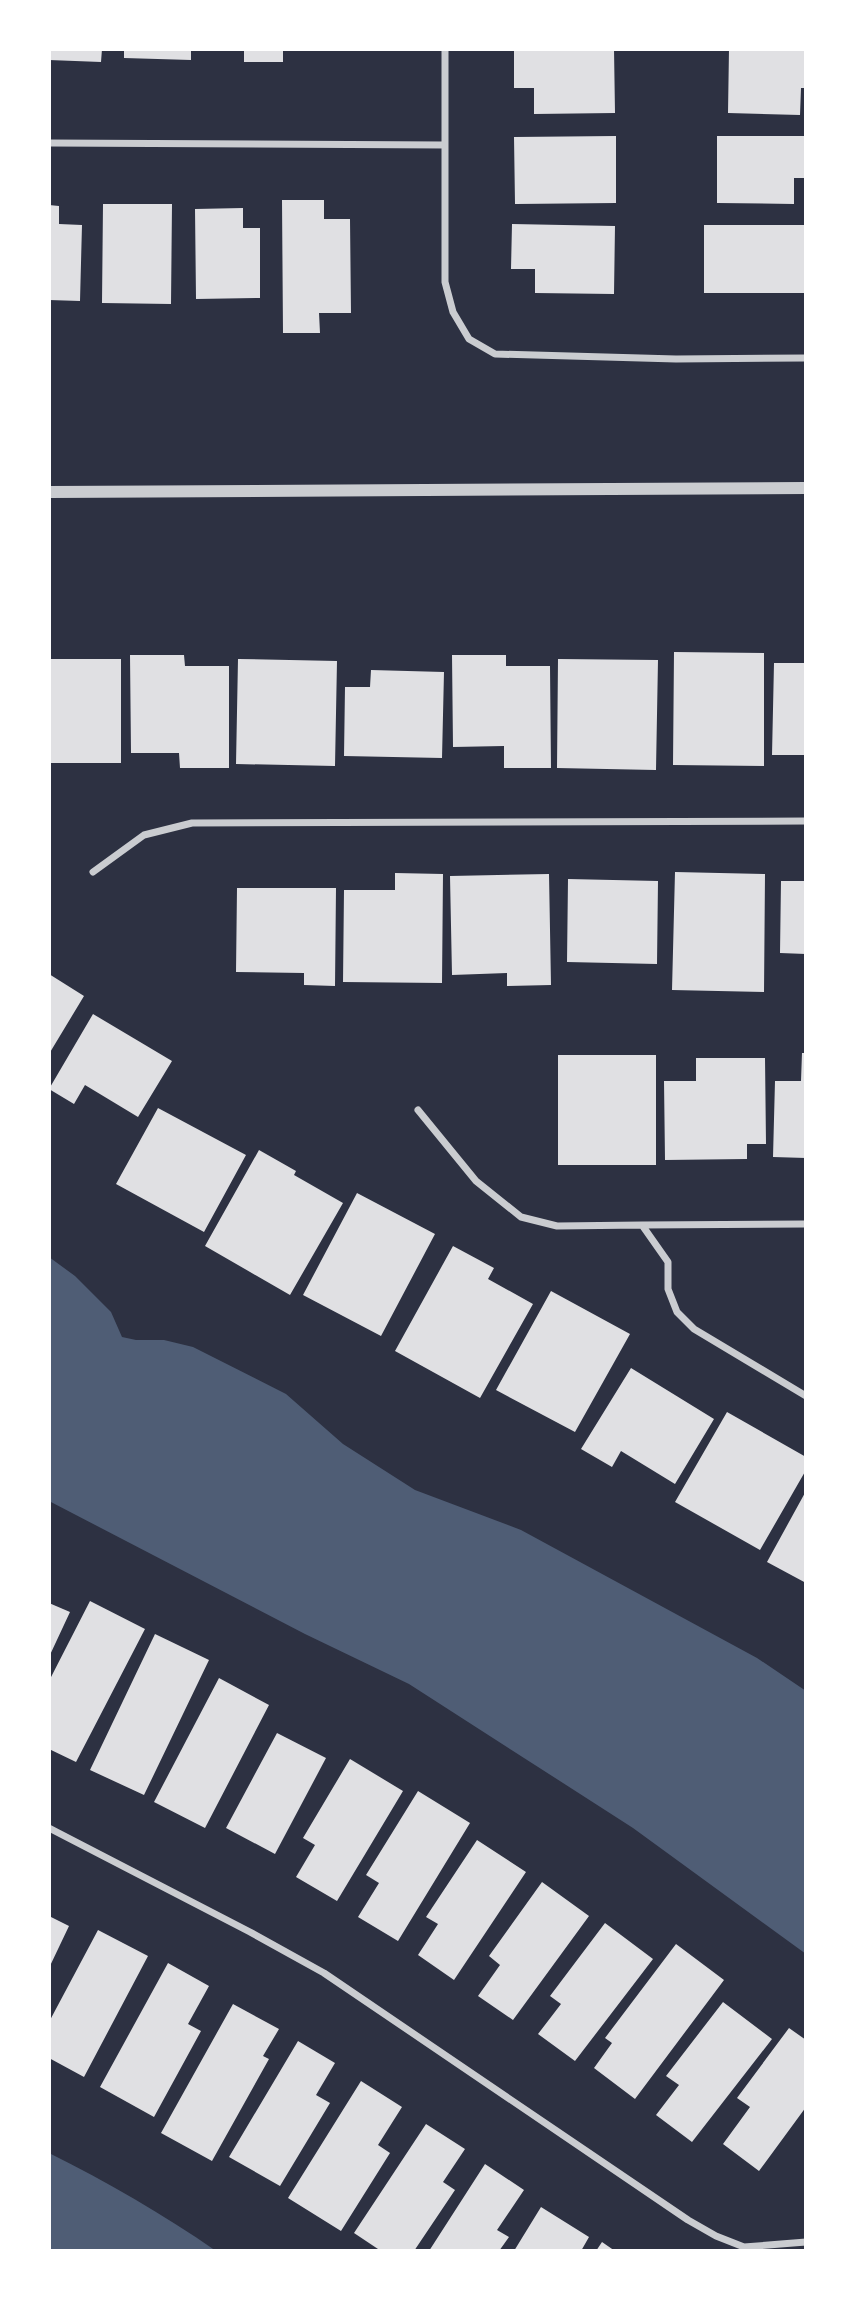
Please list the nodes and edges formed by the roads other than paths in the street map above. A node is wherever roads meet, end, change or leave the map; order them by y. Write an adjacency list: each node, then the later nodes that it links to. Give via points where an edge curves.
1 (445, 49): 3 (street)
2 (49, 144): 3 (street)
3 (445, 145): 4 (street, via 445,282 453,312 469,339 495,354)
4 (806, 358)
5 (806, 488): 6 (street)
6 (49, 492)
7 (806, 821): 8 (street, via 192,823 144,835)
8 (93, 872)
9 (418, 1110): 11 (street, via 476,1181 521,1217 557,1226)
10 (806, 1224): 11 (street)
11 (642, 1225): 12 (street, via 668,1262 668,1289 677,1312 694,1329)
12 (806, 1396)
13 (49, 1828): 14 (street, via 324,1973 716,2236 744,2247)
14 (806, 2242)

